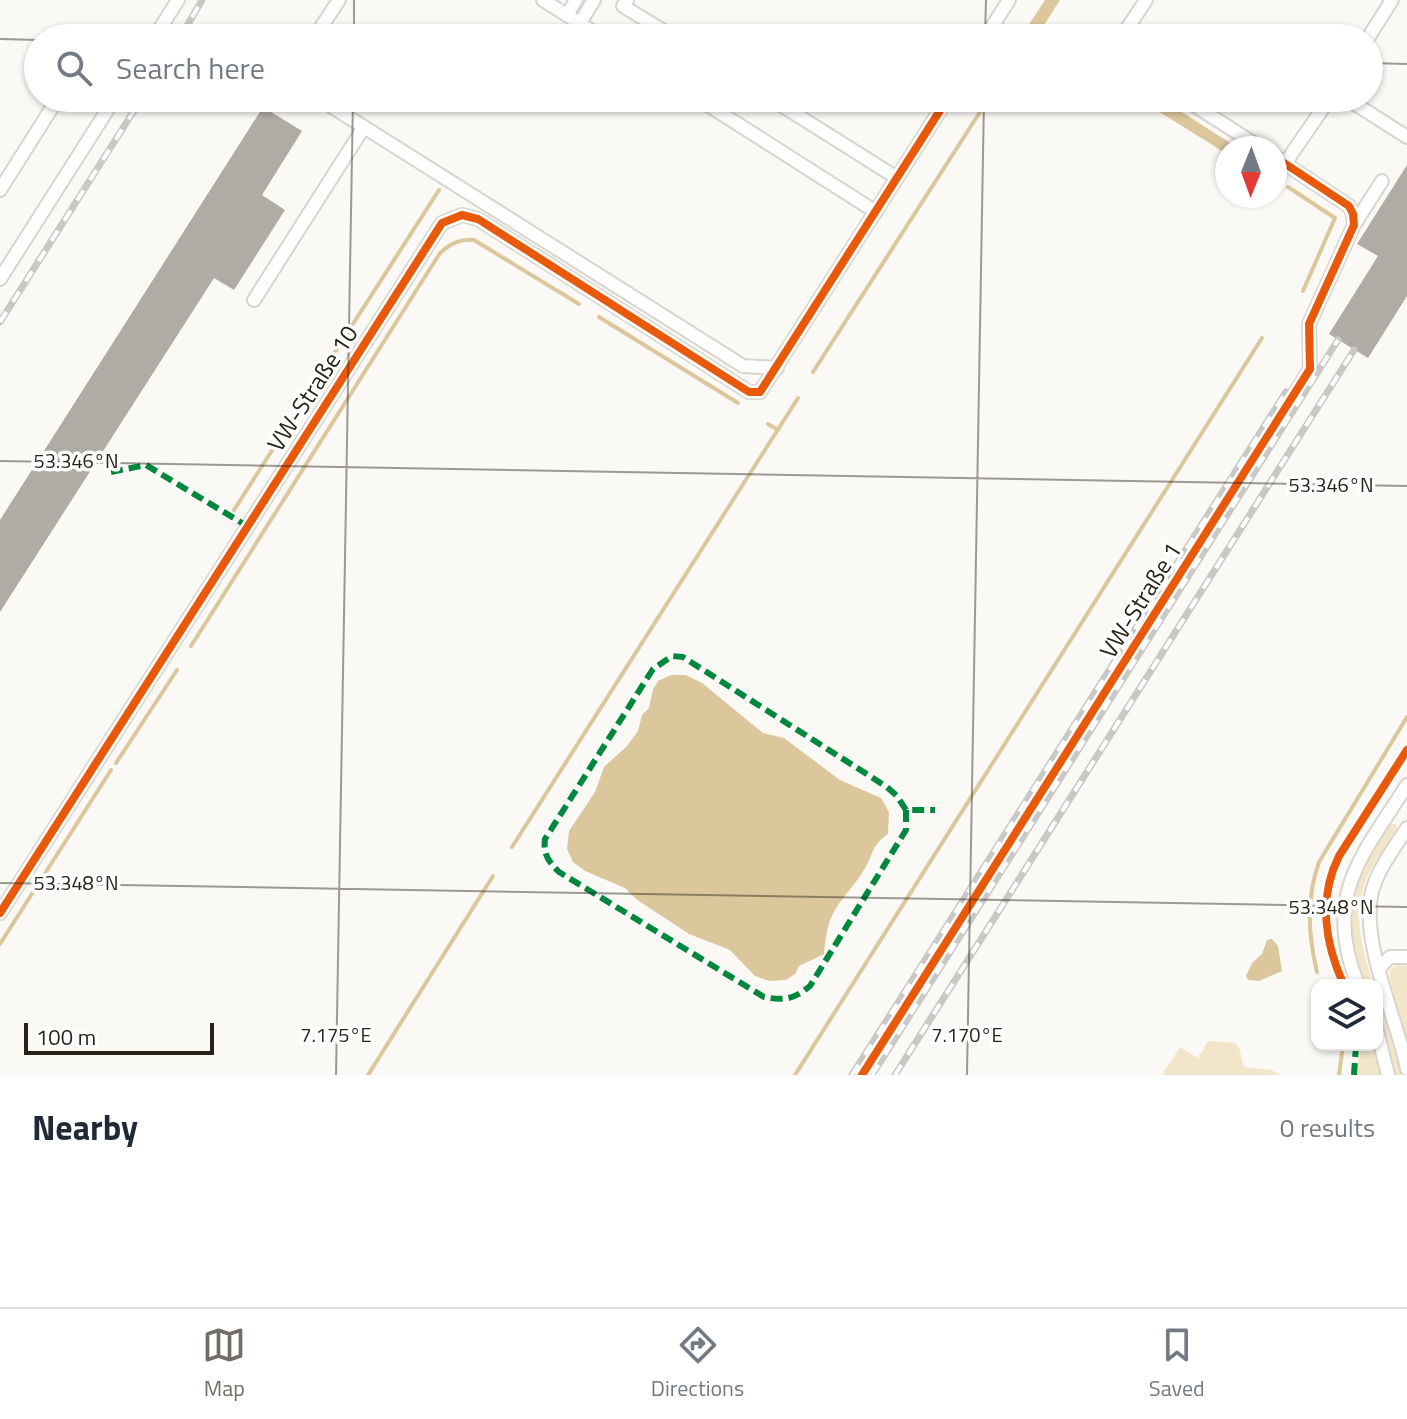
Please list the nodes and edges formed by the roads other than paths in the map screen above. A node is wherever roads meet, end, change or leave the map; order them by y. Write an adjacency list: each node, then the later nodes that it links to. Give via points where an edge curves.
1 (178, 0): 12 (street)
2 (339, 0): 13 (street)
3 (543, 0): 10 (street)
4 (576, 0): 10 (street)
5 (594, 0): 11 (street)
6 (627, 0): 14 (street, via 623,6)
7 (1009, 0): 15 (street)
8 (1146, 0): 16 (street)
9 (1392, 0): 17 (street)
10 (567, 15): 11 (street)
11 (580, 23)
12 (163, 24)
13 (323, 24)
14 (652, 24)
15 (994, 24)
16 (1130, 24)
17 (1377, 24)
18 (49, 112): 34 (street)
19 (106, 112): 37 (street)
20 (340, 112): 27 (street)
21 (719, 112): 35 (street)
22 (792, 112): 32 (street)
23 (939, 112): 32 (street)
24 (1205, 112): 28 (street)
25 (1319, 112): 30 (street)
26 (1368, 112): 29 (street)
27 (364, 127): 38 (street); 39 (street, via 743,366)
28 (1242, 136)
29 (1407, 137)
30 (1287, 151)
31 (1287, 165): 36 (street, via 1349,206)
32 (897, 178): 35 (street)
33 (1382, 181): 36 (street, VW-Straße 1)
34 (0, 190)
35 (876, 212): 39 (street)
36 (1354, 225): 48 (street, VW-Straße 1, via 1309,324 1310,369)
37 (0, 279)
38 (254, 300)
39 (777, 368): 42 (street, VW-Straße 10, via 760,392 749,392 478,219 462,215 442,223)
40 (1407, 785): 45 (street, via 1348,883 1346,937)
41 (1407, 828): 44 (street, via 1376,879 1370,903)
42 (0, 913)
43 (1407, 957): 44 (street, via 1390,957)
44 (1379, 968): 47 (street)
45 (1356, 979)
46 (1382, 1051): 49 (street)
47 (1407, 1069)
48 (862, 1075)
49 (1388, 1075)

